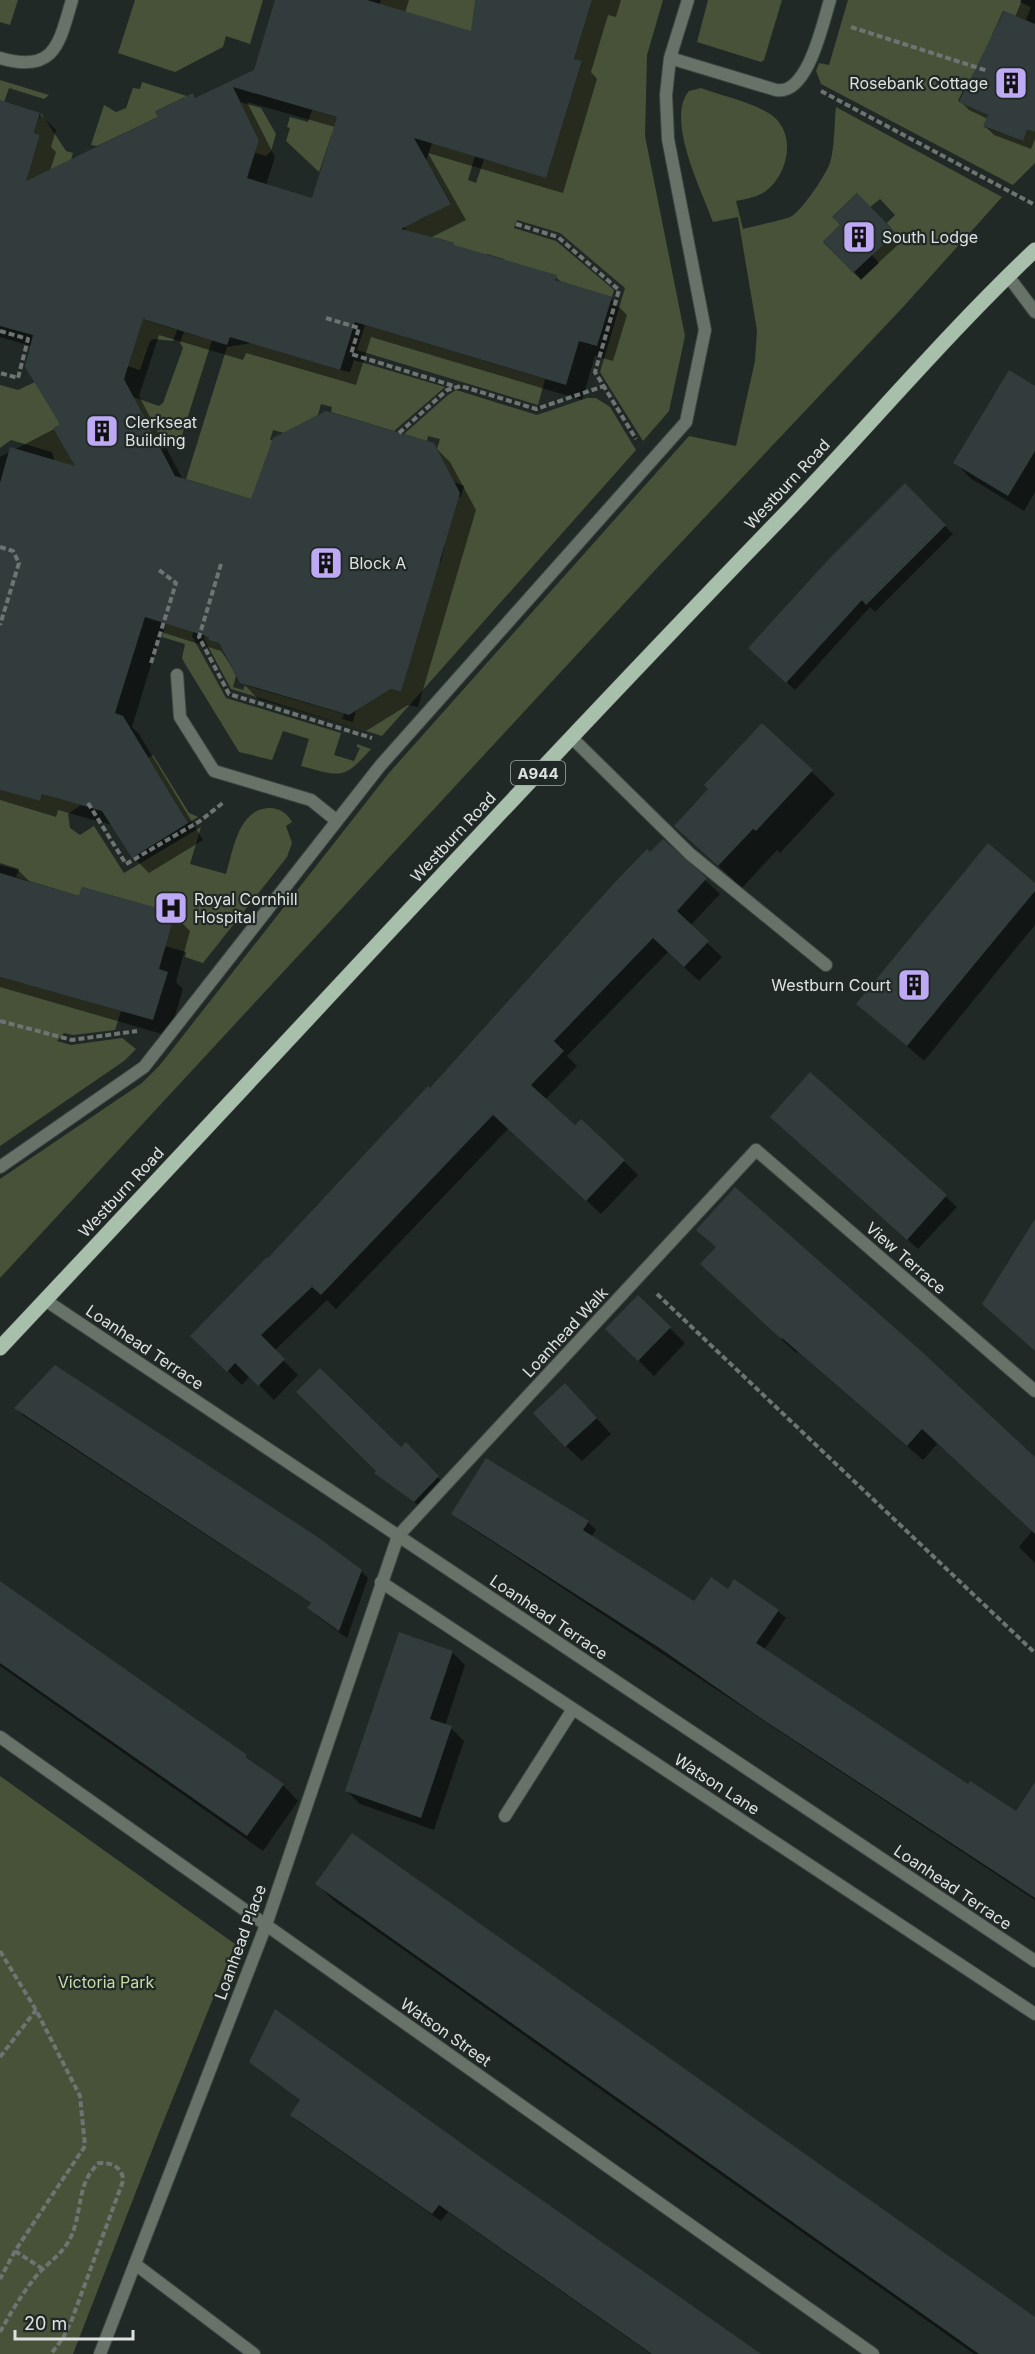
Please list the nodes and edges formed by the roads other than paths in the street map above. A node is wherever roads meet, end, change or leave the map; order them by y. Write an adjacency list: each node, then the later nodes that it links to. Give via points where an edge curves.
1 (72, 0): 4 (street, via 59,41 49,54 23,63)
2 (688, 0): 5 (street)
3 (830, 0): 5 (street, via 812,58 801,77 781,91)
4 (0, 57)
5 (670, 58): 11 (street, via 666,95 668,139 705,330 686,422 380,766)
6 (1035, 250): 7 (main road, Westburn Road / A944)
7 (1008, 276): 8 (street); 10 (main road, Westburn Road / A944)
8 (1035, 312)
9 (177, 675): 11 (street, via 180,717 214,771 311,800)
10 (571, 737): 12 (street, via 690,854); 15 (main road, Westburn Road / A944)
11 (337, 821): 14 (street, via 144,1067)
12 (826, 965)
13 (756, 1150): 17 (street, View Terrace); 18 (street, Loanhead Walk)
14 (0, 1167)
15 (45, 1300): 16 (main road, Westburn Road / A944); 18 (street, Loanhead Terrace)
16 (0, 1348)
17 (1035, 1391)
18 (398, 1536): 19 (street, Loanhead Place); 24 (street, Loanhead Terrace)
19 (381, 1582): 20 (street, Watson Lane); 23 (street, Loanhead Place)
20 (573, 1709): 22 (street); 25 (street, Watson Lane)
21 (0, 1737): 23 (street, Watson Street)
22 (505, 1816)
23 (266, 1925): 26 (street, Loanhead Place); 29 (street, Watson Street)
24 (1035, 1961)
25 (1035, 2014)
26 (135, 2264): 27 (street, Loanhead Place); 28 (street)
27 (100, 2354)
28 (254, 2354)
29 (873, 2354)

